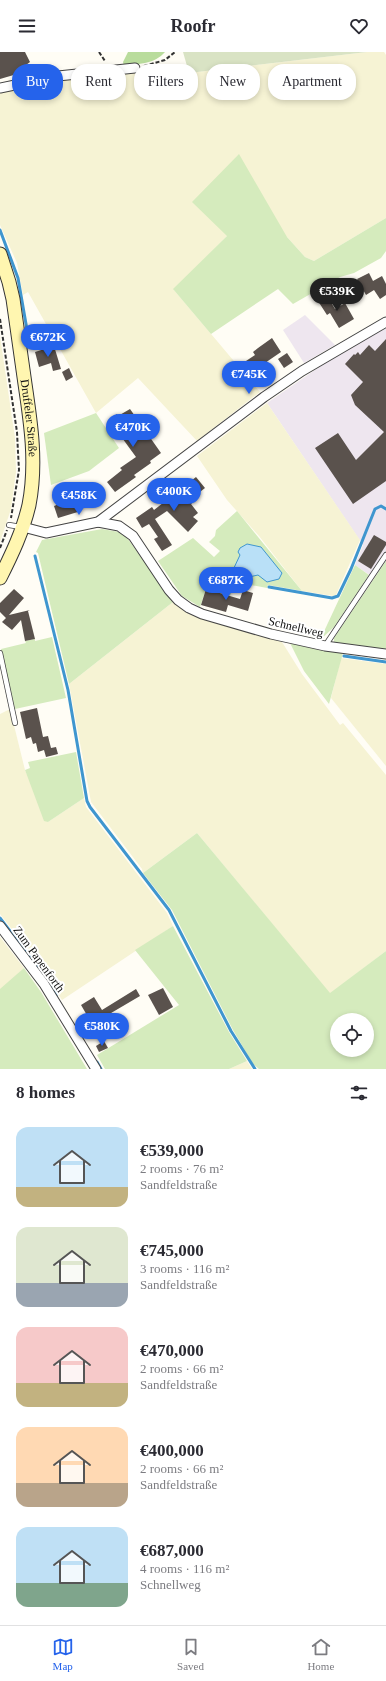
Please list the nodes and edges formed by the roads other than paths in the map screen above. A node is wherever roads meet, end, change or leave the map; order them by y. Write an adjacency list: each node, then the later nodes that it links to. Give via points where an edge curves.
1 (134, 68): 2 (street, via 58,76)
2 (0, 88)
3 (0, 254): 7 (street, Druffeler Straße, via 13,299 32,428 32,480)
4 (386, 322): 5 (street, via 302,371 264,397)
5 (98, 522): 7 (street, via 46,533); 10 (street, Schnellweg, via 119,526 133,536 169,590 189,608 271,634)
6 (9, 525): 7 (lane)
7 (23, 528): 9 (street, Druffeler Straße)
8 (386, 555): 10 (lane)
9 (0, 578)
10 (325, 646): 12 (street, Schnellweg)
11 (0, 653): 13 (lane)
12 (386, 654)
13 (15, 723)
14 (0, 926): 15 (street, Zum Papenforth, via 44,984)
15 (96, 1069)

